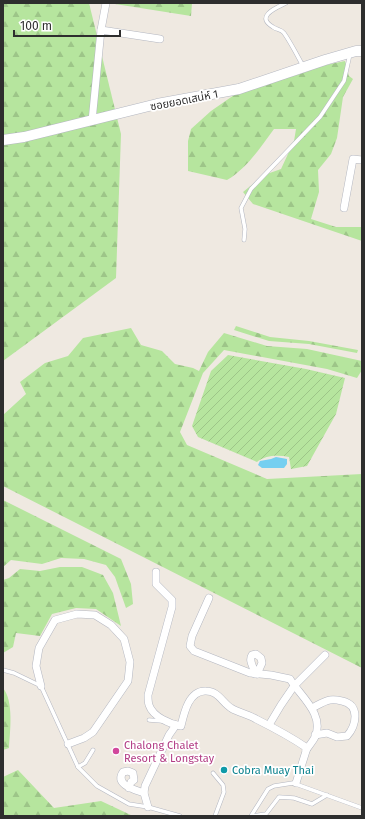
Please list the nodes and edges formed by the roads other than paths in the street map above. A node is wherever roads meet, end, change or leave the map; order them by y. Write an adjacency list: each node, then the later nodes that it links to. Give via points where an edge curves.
1 (106, 3): 3 (street)
2 (286, 3): 7 (lane, via 270,10 267,19 274,28 283,31)
3 (101, 30): 4 (street); 8 (street)
4 (160, 39)
5 (362, 51): 6 (street, ซอยยอดเสน่ห์ 1)
6 (350, 53): 7 (street, ซอยยอดเสน่ห์ 1); 12 (lane, via 344,81 320,117 251,189 241,208 245,229)
7 (304, 67): 8 (street, ซอยยอดเสน่ห์ 1, via 239,89 157,104)
8 (92, 121): 9 (street, ซอยยอดเสน่ห์ 1)
9 (3, 140)
10 (362, 160): 11 (street, via 353,159)
11 (344, 208)
12 (244, 240)
13 (156, 572): 21 (street, via 156,584 172,600 172,607 148,700 156,714)
14 (209, 598): 18 (street, via 192,636 190,646 194,651 250,673 290,679)
15 (325, 655): 18 (street)
16 (3, 670): 17 (lane)
17 (42, 686): 25 (lane); 25 (street, via 36,666 39,648 55,620 77,614 95,615 111,625 124,639 130,662 128,681 93,732)
18 (294, 686): 19 (street); 23 (street)
19 (312, 708): 24 (street, via 317,722); 24 (street, via 336,699 354,708 356,718 347,736 337,737 327,733)
20 (149, 720): 21 (lane)
21 (167, 721): 22 (street)
22 (176, 725): 23 (street, via 181,726 188,702 198,693 206,691 218,696 230,707); 32 (street, via 152,769)
23 (269, 725): 27 (street, via 307,748)
24 (316, 735): 27 (street)
25 (68, 744): 28 (lane)
26 (93, 750): 28 (lane, via 85,763)
27 (306, 750): 30 (street)
28 (78, 767): 34 (lane, via 104,790 129,804)
29 (213, 773): 37 (lane, via 223,785 224,792)
30 (296, 783): 33 (lane); 38 (lane, via 268,789)
31 (130, 788): 32 (street)
32 (144, 793): 34 (street)
33 (327, 795): 35 (lane); 38 (lane, via 312,804 294,798 279,797 266,814)
34 (148, 807): 36 (lane)
35 (362, 808)
36 (180, 816)
37 (215, 816)
38 (252, 816)

